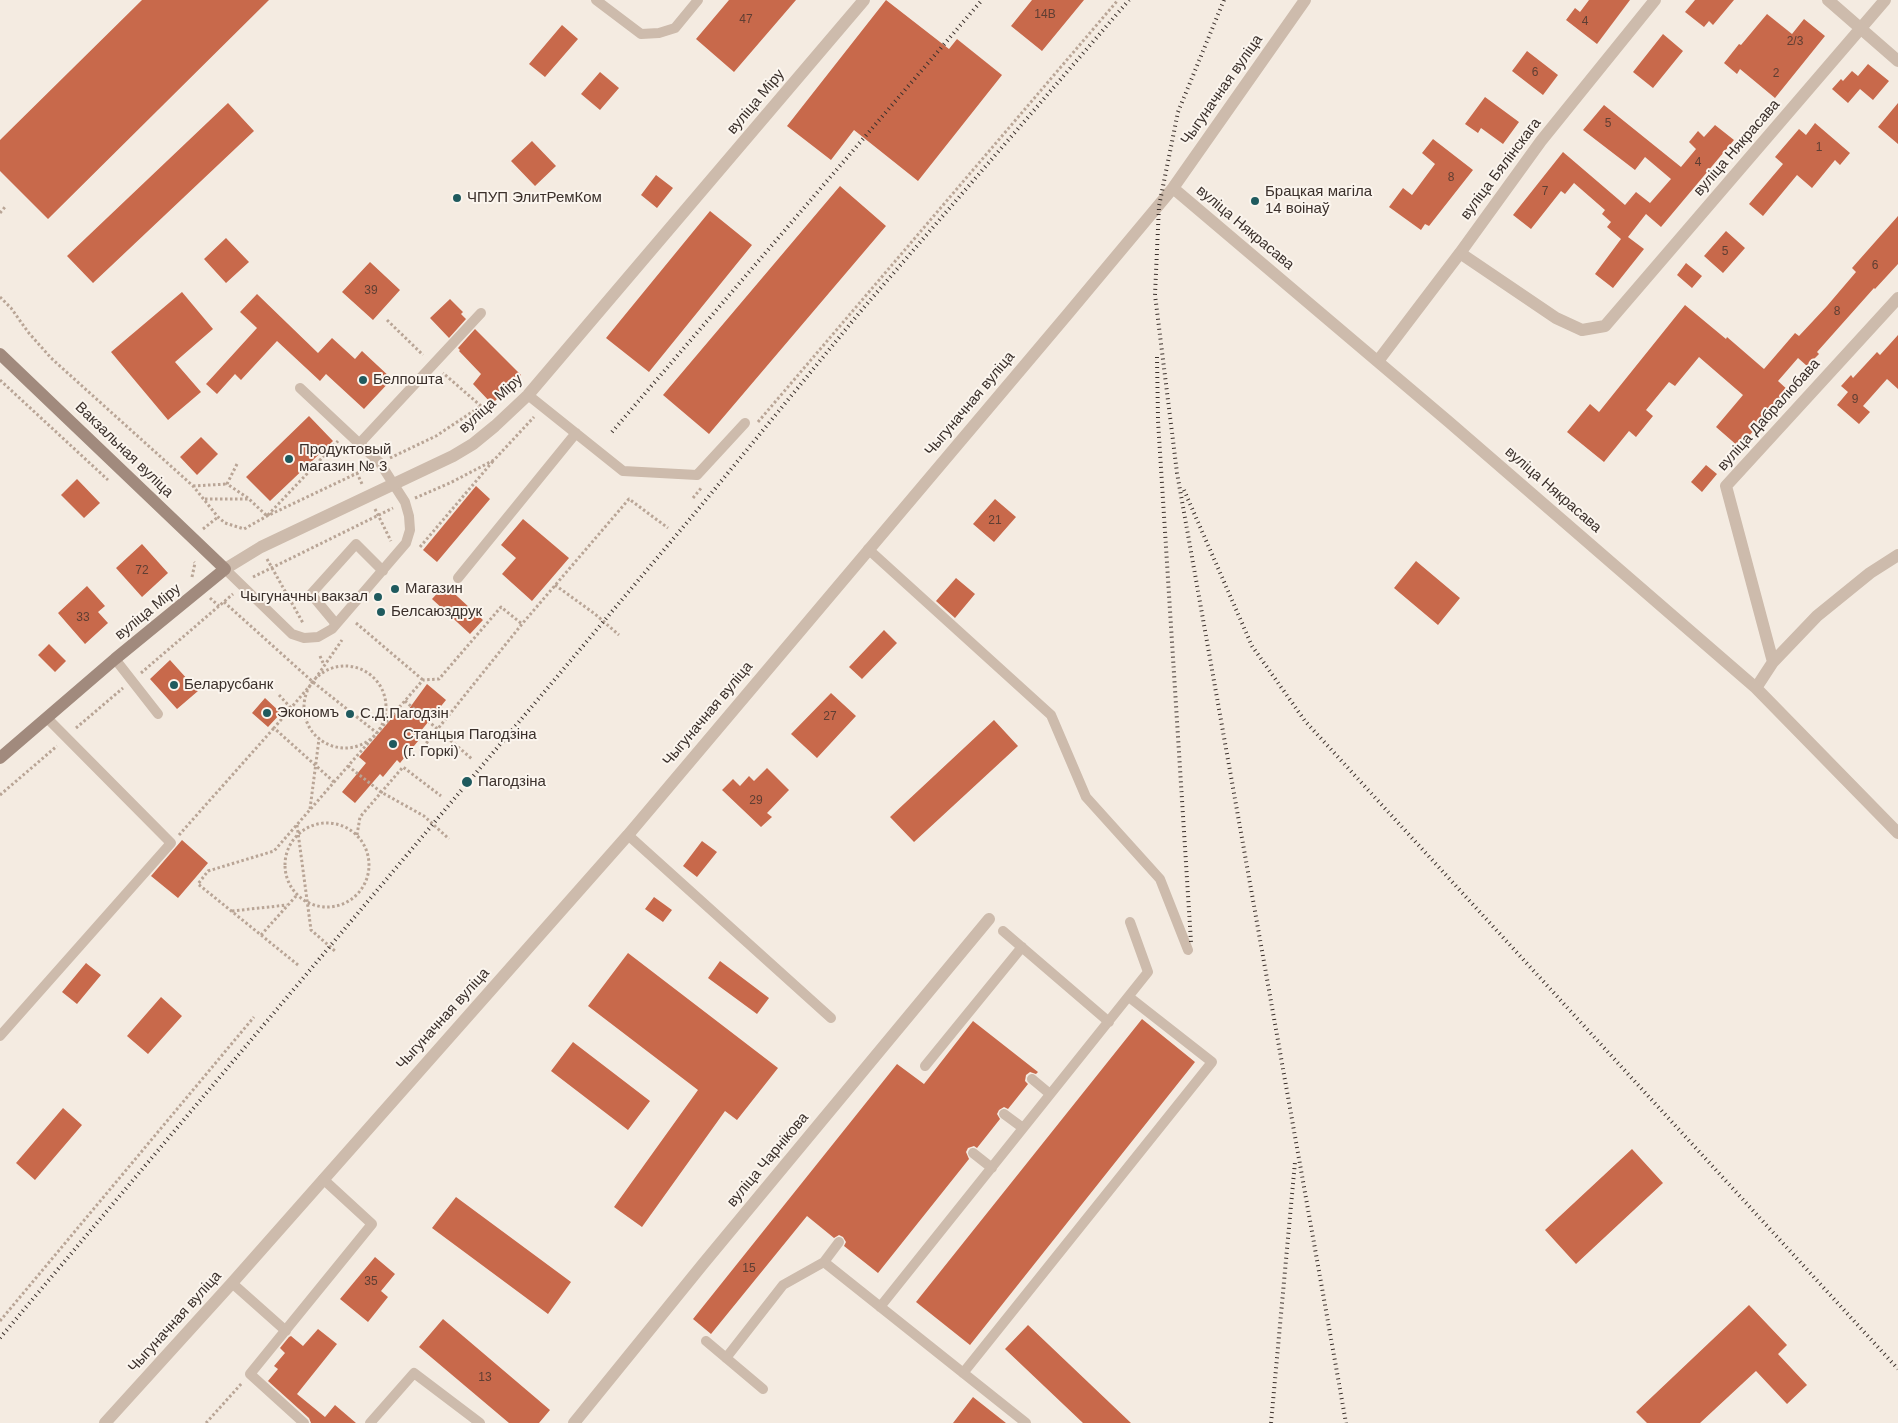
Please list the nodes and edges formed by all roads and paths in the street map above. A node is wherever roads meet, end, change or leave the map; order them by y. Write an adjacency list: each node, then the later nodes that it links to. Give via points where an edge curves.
1 (596, 0): 2 (lane, via 641,34 659,34 675,28)
2 (698, 0)
3 (864, 0): 24 (street, вуліца Міру)
4 (1118, 0): 26 (path)
5 (1305, 0): 11 (street, Чыгуначная вуліца)
6 (1655, 0): 14 (street, вуліца Бялінскага, via 1541,141)
7 (1828, 0): 9 (street)
8 (1885, 0): 9 (street, вуліца Някрасава)
9 (1861, 28): 10 (street); 14 (street, вуліца Някрасава, via 1605,326 1582,330 1556,318)
10 (1898, 61)
11 (1173, 188): 20 (street, вуліца Някрасава); 51 (street, Чыгуначная вуліца)
12 (5, 207): 13 (path)
13 (0, 213)
14 (1460, 253): 20 (street, вуліца Бялінскага)
15 (0, 297): 37 (path, via 51,358)
16 (1898, 298): 73 (street, вуліца Дабралюбава, via 1726,486)
17 (481, 314): 21 (lane)
18 (386, 320): 21 (path)
19 (0, 354): 56 (main road, Вакзальная вуліца)
20 (1378, 361): 78 (street, вуліца Някрасава)
21 (433, 365): 29 (lane)
22 (0, 380): 33 (path)
23 (300, 388): 27 (lane)
24 (528, 395): 25 (lane); 35 (street, вуліца Міру, via 473,444)
25 (544, 407): 28 (lane); 30 (path)
26 (749, 425): 28 (lane, via 697,475 623,471)
27 (347, 432): 29 (lane); 31 (path)
28 (576, 433): 58 (lane)
29 (359, 444): 35 (lane, via 380,463)
30 (494, 460): 40 (path); 52 (path)
31 (318, 462): 38 (path, via 357,474); 39 (path, via 267,516)
32 (237, 464): 34 (path)
33 (108, 481)
34 (227, 484): 37 (path); 39 (path)
35 (392, 484): 56 (street, вуліца Міру, via 261,547); 57 (lane, via 405,502 410,530 406,543)
36 (705, 484): 41 (path)
37 (193, 486): 42 (path)
38 (363, 486)
39 (249, 498): 42 (path)
40 (415, 498)
41 (693, 498)
42 (204, 500): 46 (path)
43 (373, 505): 45 (path)
44 (397, 506): 45 (path)
45 (378, 515): 50 (path); 55 (path)
46 (218, 518): 48 (path); 49 (path, via 244,529 251,526)
47 (668, 528): 60 (path, via 628,499)
48 (203, 529)
49 (254, 532)
50 (394, 546)
51 (868, 549): 101 (street, Чыгуначная вуліца); 115 (lane, via 1051,715 1086,797 1160,879)
52 (417, 551)
53 (266, 556): 55 (path)
54 (1898, 556): 73 (street, via 1870,573 1817,616)
55 (272, 568): 59 (path); 68 (path)
56 (225, 569): 66 (lane, via 292,634 304,638 318,637); 72 (main road, вуліца Міру)
57 (383, 571): 66 (lane); 66 (lane, via 356,544 311,594)
58 (458, 578)
59 (250, 579)
60 (556, 584): 67 (path); 69 (path)
61 (235, 592): 63 (path)
62 (210, 598): 64 (path)
63 (224, 602): 64 (path); 77 (path)
64 (219, 606): 76 (path)
65 (356, 623): 75 (path)
66 (336, 624)
67 (522, 624): 75 (path, via 501,607 439,679); 85 (path)
68 (306, 628)
69 (619, 636)
70 (340, 642): 74 (path)
71 (320, 656): 74 (path)
72 (115, 659): 76 (lane); 83 (main road, вуліца Міру)
73 (1773, 662): 78 (street)
74 (324, 665): 77 (path)
75 (423, 680): 80 (path)
76 (131, 681): 82 (lane); 87 (path)
77 (313, 682): 81 (path); 86 (path); 86 (path, via 321,674 341,667 362,670 371,676 383,693 385,704 382,724); 88 (path, via 307,690 304,712 306,722)
78 (1756, 688): 100 (street, вуліца Някрасава)
79 (279, 696): 81 (path)
80 (405, 701): 85 (path); 86 (path)
81 (291, 708): 84 (path)
82 (158, 714)
83 (47, 718): 87 (lane); 90 (main road, вуліца Міру)
84 (274, 728): 92 (path); 105 (path)
85 (438, 729): 89 (path); 91 (path)
86 (376, 734): 88 (path, via 369,741 349,748 328,745); 93 (path)
87 (67, 736): 96 (path); 105 (lane)
88 (319, 739): 92 (path)
89 (420, 751)
90 (0, 758)
91 (472, 759)
92 (314, 765): 94 (path); 98 (path)
93 (348, 766): 94 (path); 95 (path)
94 (334, 782): 98 (path)
95 (382, 792): 97 (path, via 403,767); 103 (path, via 360,817); 104 (path, via 424,816)
96 (0, 795)
97 (441, 796)
98 (310, 810): 99 (path)
99 (297, 824): 102 (path); 109 (path, via 274,852 208,871 198,884)
100 (1898, 832)
101 (628, 834): 120 (lane); 130 (street, Чыгуначная вуліца)
102 (299, 835): 103 (path, via 310,827 330,823 340,825); 106 (path, via 288,848 284,868 290,887); 107 (path)
103 (357, 836): 107 (path, via 369,863 360,892 334,907)
104 (448, 839)
105 (171, 843): 122 (lane)
106 (297, 895): 107 (path); 108 (path)
107 (308, 904): 116 (path, via 311,930)
108 (287, 905): 109 (path); 113 (path)
109 (232, 912): 113 (path)
110 (989, 919): 147 (street, вуліца Чарнікова)
111 (1130, 922): 118 (lane, via 1148,972)
112 (1003, 931): 114 (lane)
113 (261, 935): 117 (path)
114 (1022, 947): 121 (lane); 123 (lane)
115 (1188, 950)
116 (335, 951)
117 (298, 965)
118 (1129, 997): 121 (lane); 139 (lane, via 1212,1062)
119 (254, 1017): 135 (path)
120 (831, 1018)
121 (1109, 1022): 125 (lane)
122 (0, 1036)
123 (925, 1066)
124 (1032, 1079): 125 (lane)
125 (1050, 1094): 127 (lane)
126 (1004, 1114): 127 (lane)
127 (1023, 1128): 129 (lane)
128 (973, 1153): 129 (lane)
129 (992, 1168): 134 (lane)
130 (323, 1178): 133 (street, Чыгуначная вуліца); 136 (lane, via 372,1224)
131 (839, 1242): 132 (lane)
132 (824, 1262): 134 (lane); 138 (lane, via 783,1286)
133 (232, 1283): 136 (lane); 143 (street, Чыгуначная вуліца)
134 (880, 1307): 139 (lane)
135 (0, 1321)
136 (286, 1331): 140 (lane)
137 (706, 1341): 138 (lane)
138 (726, 1358): 141 (lane)
139 (964, 1373): 148 (lane)
140 (250, 1374): 144 (path); 145 (lane)
141 (763, 1389)
142 (477, 1422): 146 (lane, via 414,1373)
143 (105, 1423)
144 (206, 1423)
145 (304, 1423)
146 (370, 1423)
147 (574, 1423)
148 (1026, 1423)

